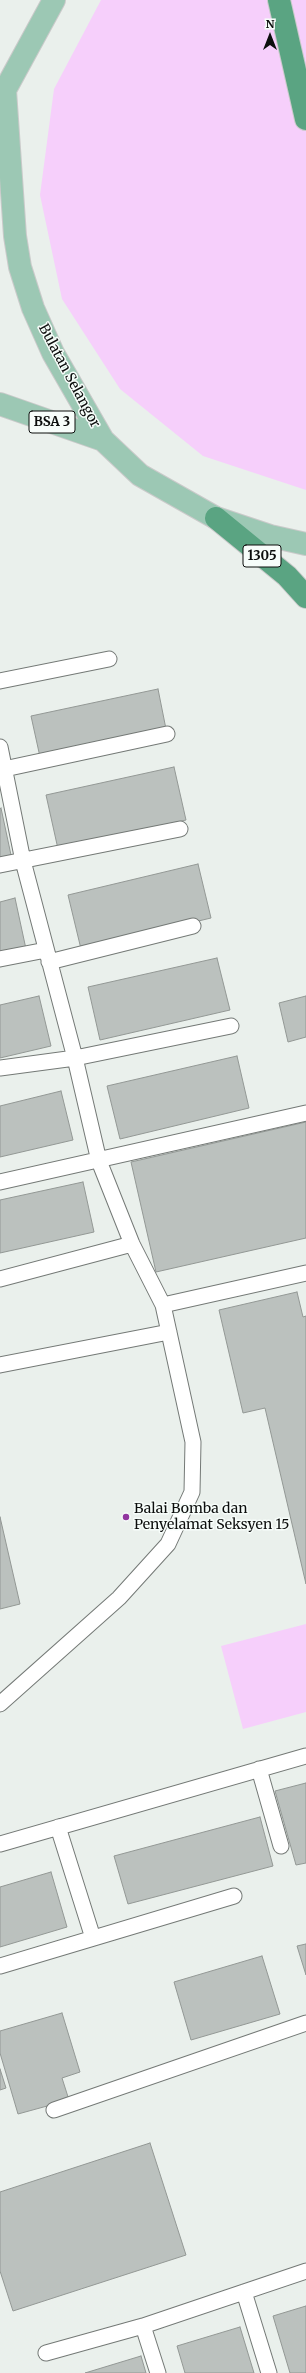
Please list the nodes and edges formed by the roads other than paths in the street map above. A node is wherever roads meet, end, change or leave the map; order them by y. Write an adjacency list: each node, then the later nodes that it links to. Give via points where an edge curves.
1 (54, 0): 3 (main road, Bulatan Selangor)
2 (279, 0): 4 (highway)
3 (3, 95): 6 (main road, Bulatan Selangor, via 20,267 33,308 53,353)
4 (306, 119)
5 (0, 404): 6 (main road, BSA 3)
6 (103, 440): 7 (main road, Bulatan Selangor, via 140,475)
7 (216, 518): 8 (main road, Bulatan Selangor, via 270,536); 9 (highway, 1305, via 287,576)
8 (306, 544)
9 (306, 597)
10 (109, 659): 11 (lane)
11 (0, 681)
12 (167, 734): 14 (lane)
13 (0, 747): 14 (lane)
14 (2, 769): 16 (lane)
15 (180, 829): 16 (lane)
16 (23, 861): 17 (lane); 19 (lane)
17 (0, 865)
18 (193, 926): 19 (lane)
19 (47, 956): 20 (lane); 22 (lane)
20 (0, 959)
21 (231, 1026): 22 (lane)
22 (76, 1058): 23 (lane); 25 (lane)
23 (0, 1068)
24 (306, 1113): 25 (lane)
25 (99, 1161): 26 (lane); 27 (lane)
26 (0, 1182)
27 (132, 1244): 29 (lane); 30 (lane)
28 (306, 1273): 30 (lane)
29 (0, 1279)
30 (163, 1306): 31 (lane)
31 (169, 1332): 32 (lane); 33 (lane, via 193,1442 192,1492 168,1544 119,1598)
32 (0, 1366)
33 (0, 1704)
34 (306, 1756): 35 (lane)
35 (259, 1769): 36 (lane); 38 (lane)
36 (58, 1827): 37 (lane); 40 (lane)
37 (0, 1844)
38 (281, 1846)
39 (234, 1896): 40 (lane)
40 (93, 1938): 41 (lane)
41 (0, 1966)
42 (306, 2023): 43 (lane)
43 (54, 2110)
44 (306, 2271): 45 (lane)
45 (244, 2292): 46 (lane); 49 (lane)
46 (143, 2326): 47 (lane); 48 (lane)
47 (46, 2354)
48 (158, 2373)
49 (269, 2373)

